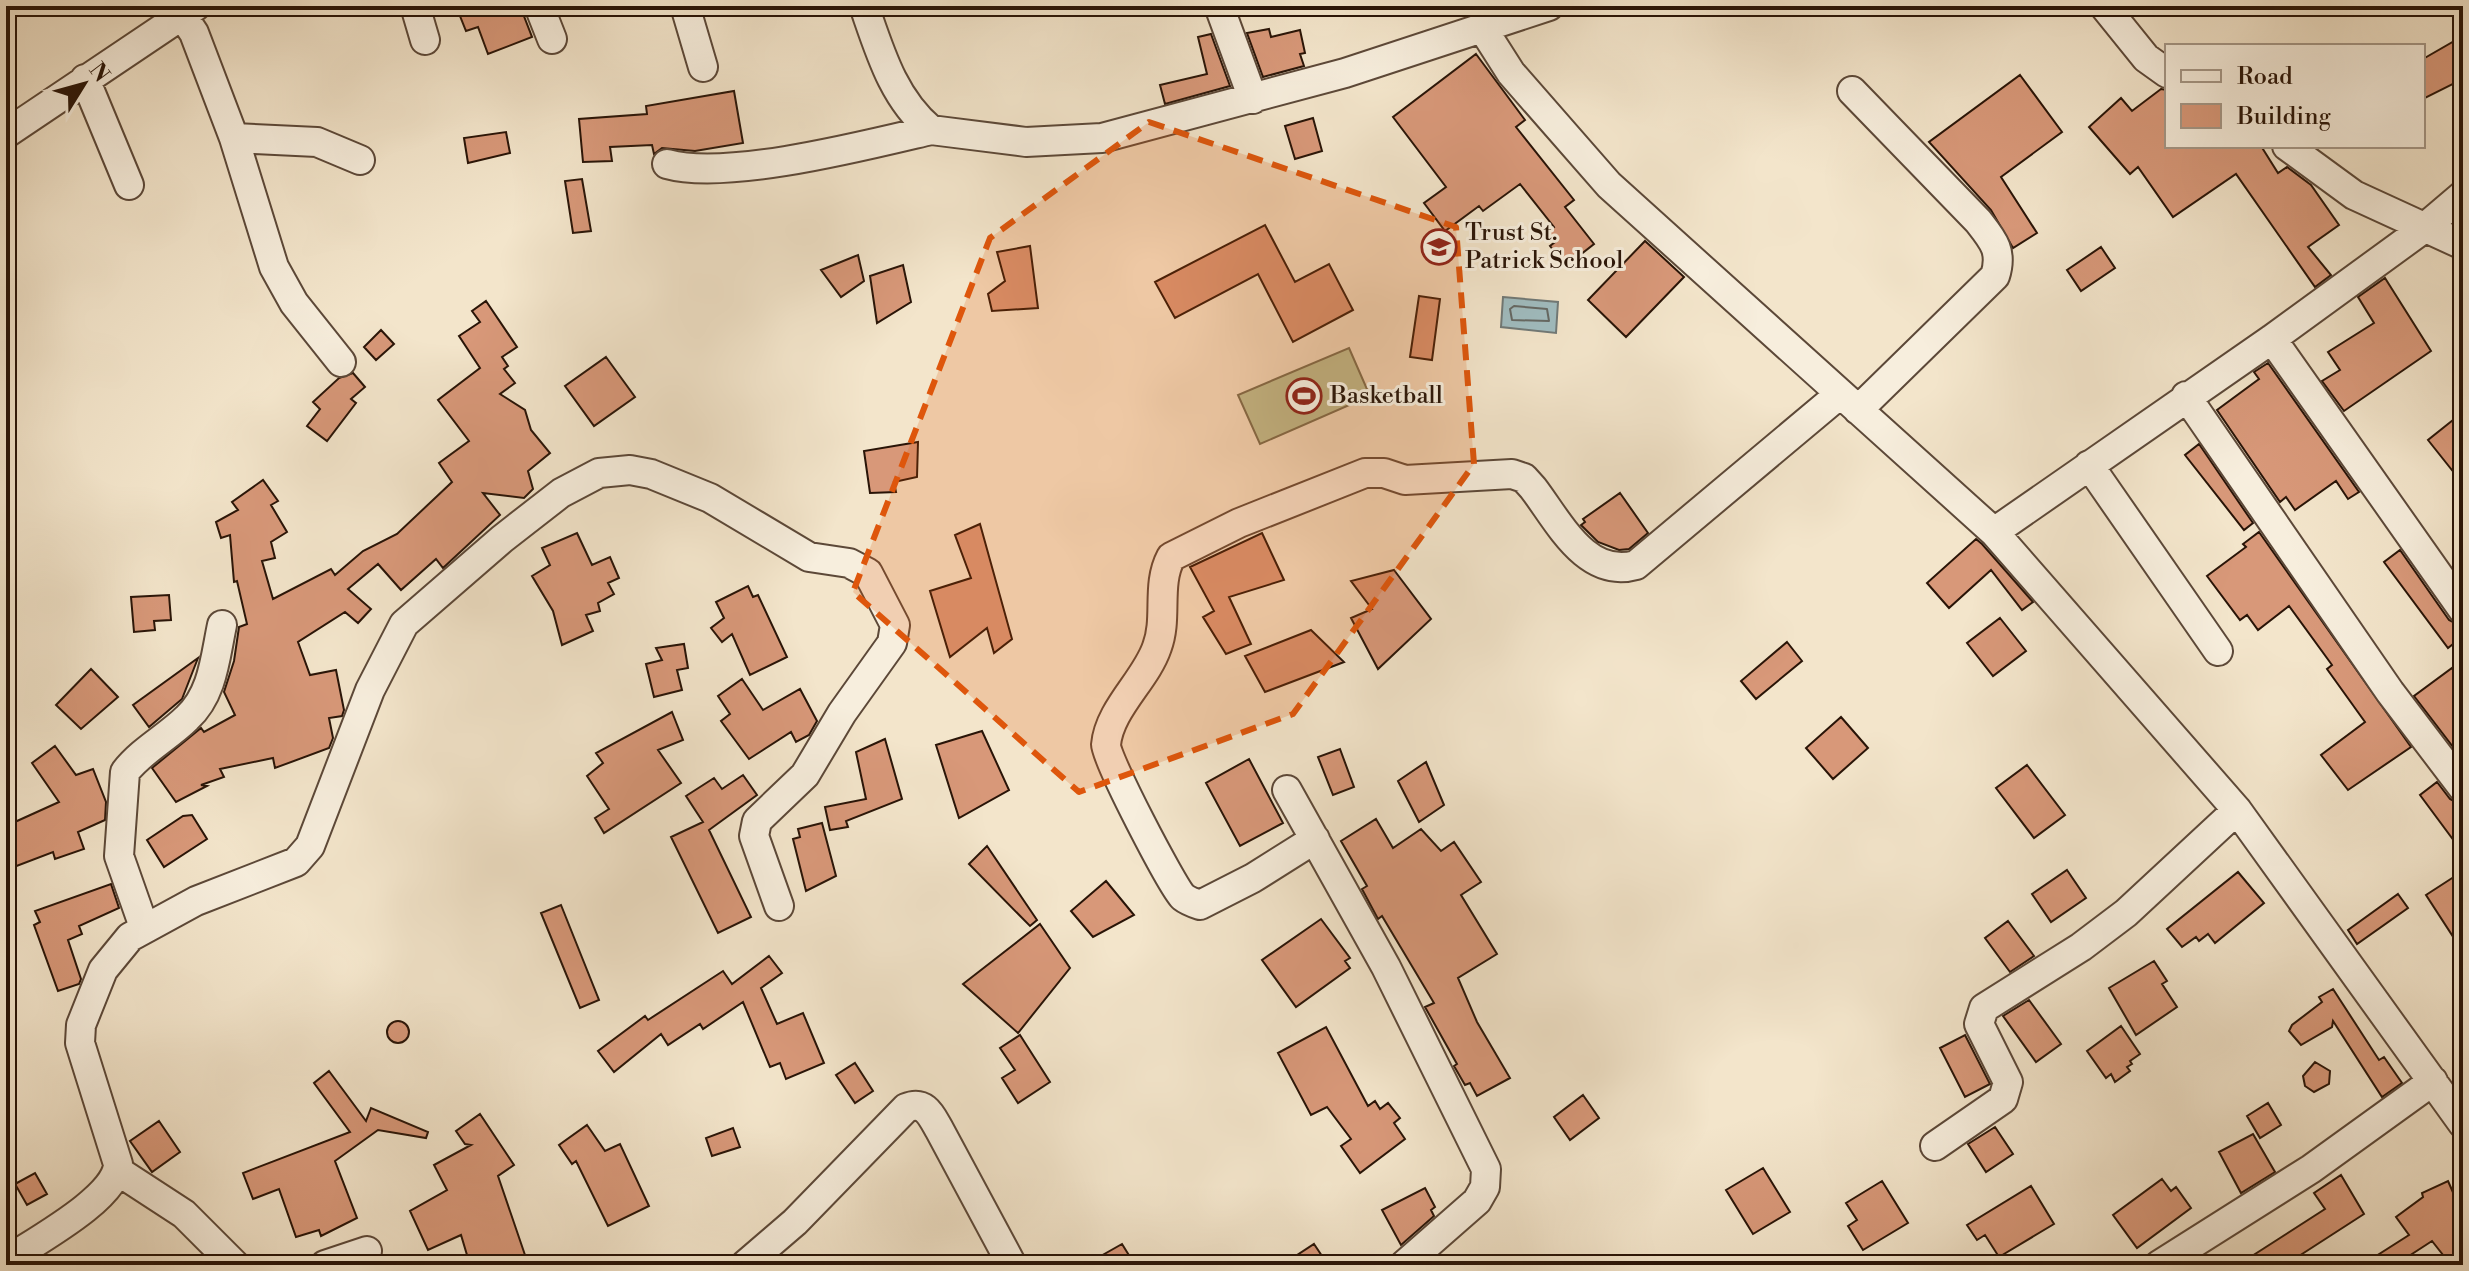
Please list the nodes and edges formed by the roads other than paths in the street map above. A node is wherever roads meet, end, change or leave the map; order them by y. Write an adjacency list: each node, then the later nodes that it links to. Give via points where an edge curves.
1 (415, 6): 11 (street)
2 (539, 6): 10 (street)
3 (685, 6): 12 (street)
4 (864, 6): 17 (street, via 893,84 915,117)
5 (1219, 6): 16 (street)
6 (1549, 6): 9 (street)
7 (2104, 6): 13 (street, via 2146,58)
8 (186, 9): 14 (street); 19 (street)
9 (1483, 29): 16 (street); 30 (street, via 1511,73 1600,176)
10 (552, 39)
11 (425, 40)
12 (703, 67)
13 (2165, 72)
14 (85, 79): 18 (street); 23 (street)
15 (1852, 91): 30 (street, via 1978,221 1996,243 2000,259 1995,276)
16 (1253, 99): 17 (street, via 1079,141 1026,142)
17 (931, 130): 22 (street, via 753,164 710,169)
18 (7, 133)
19 (234, 138): 21 (street, via 317,142); 28 (street, via 277,274)
20 (2290, 148): 25 (street, via 2354,195)
21 (360, 160)
22 (667, 164)
23 (129, 185)
24 (2463, 195): 25 (street)
25 (2423, 229): 26 (street); 27 (street)
26 (2463, 245)
27 (2272, 339): 29 (street); 33 (street)
28 (341, 362)
29 (2186, 396): 31 (street); 36 (street, via 2390,692)
30 (1849, 402): 32 (street); 39 (street, via 1636,565 1621,569 1609,569 1590,558 1524,478 1512,474 1405,480 1365,473 1239,523 1171,557 1162,589 1158,647 1117,715 1106,744 1110,764 1169,877 1191,902 1200,905 1224,894)
31 (2089, 465): 32 (street); 35 (street)
32 (1994, 532): 38 (street)
33 (2463, 610)
34 (222, 625): 41 (street, via 203,699 125,772 119,856)
35 (2218, 651)
36 (2463, 788)
37 (1287, 790): 39 (street)
38 (2237, 810): 42 (street); 44 (street, via 2126,913 1984,1008 1979,1024 2008,1090 2003,1099)
39 (1315, 839): 52 (street, via 1386,967 1486,1169 1477,1201)
40 (779, 906): 41 (street, via 754,836 757,821 805,775 892,643 895,625 868,573 849,563 809,557 710,498 651,474 615,470 561,493 404,624 370,690 321,826 296,862)
41 (144, 927): 45 (street, via 119,947 103,970 81,1025 80,1043)
42 (2433, 1081): 43 (street); 53 (street, via 2311,1169)
43 (2463, 1124)
44 (1935, 1146)
45 (118, 1171): 47 (street, via 110,1188); 48 (street, via 184,1214)
46 (367, 1251): 49 (street)
47 (6, 1261)
48 (235, 1265)
49 (325, 1265)
50 (745, 1265): 51 (street, via 795,1222 906,1108 921,1105)
51 (1012, 1265)
52 (1404, 1265)
53 (2159, 1265)

